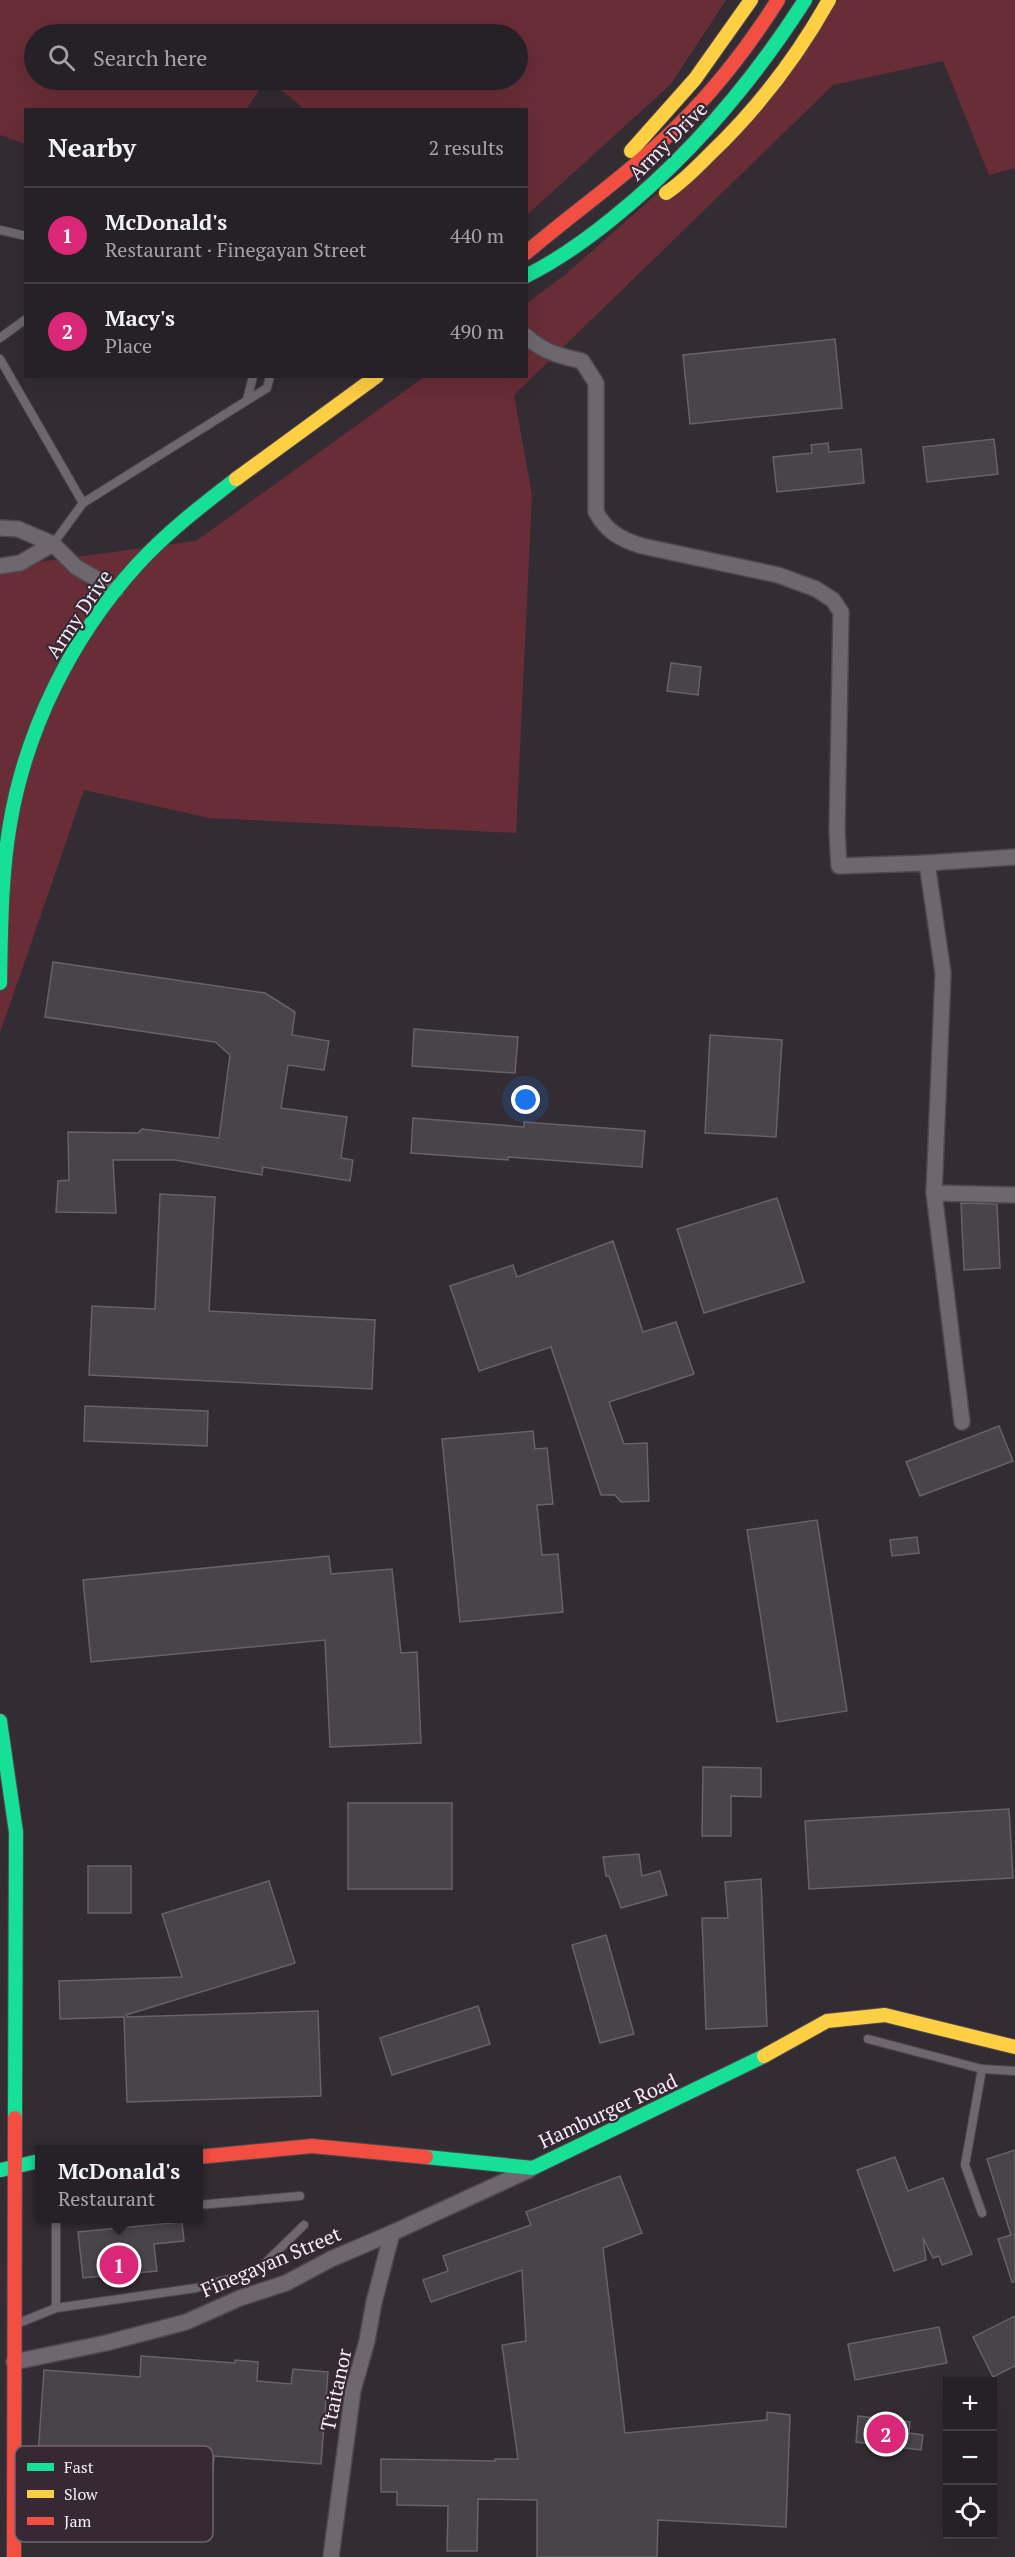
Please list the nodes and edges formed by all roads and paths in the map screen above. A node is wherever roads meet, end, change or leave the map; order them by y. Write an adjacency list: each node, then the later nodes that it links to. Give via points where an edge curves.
1 (751, 0): 5 (main road, via 667,112)
2 (778, 0): 5 (main road, Army Drive, via 735,63 676,129)
3 (805, 0): 8 (main road, Army Drive, via 757,74 694,146 661,180)
4 (829, 0): 8 (main road, via 801,49 742,123 671,190)
5 (561, 221): 9 (main road, Army Drive)
6 (0, 230): 7 (lane)
7 (24, 236)
8 (582, 242): 10 (main road, Army Drive)
9 (528, 251)
10 (528, 275)
11 (24, 320): 12 (lane)
12 (0, 338)
13 (528, 338): 25 (street, via 556,356 582,361 596,383 596,512 604,527 621,540 778,575 833,600 841,612 839,866)
14 (0, 359): 19 (lane)
15 (252, 378): 18 (lane)
16 (270, 378): 18 (lane, via 267,388)
17 (374, 378): 23 (main road, Army Drive, via 194,513 157,545)
18 (247, 400): 19 (lane)
19 (83, 503): 21 (lane)
20 (0, 528): 21 (street, via 18,529)
21 (53, 544): 22 (street, via 20,563); 23 (street, via 76,567)
22 (0, 566)
23 (116, 590): 26 (main road, Army Drive, via 55,688 24,764 5,861)
24 (1015, 857): 25 (street)
25 (927, 863): 27 (street, via 943,973)
26 (0, 983)
27 (934, 1193): 28 (street); 29 (street)
28 (1015, 1195)
29 (962, 1422)
30 (0, 1721): 38 (main road, via 16,1832)
31 (868, 2039): 33 (lane)
32 (1015, 2047): 39 (main road, Hamburger Road, via 885,2014 827,2021 742,2068)
33 (982, 2068): 34 (lane); 43 (lane, via 966,2165)
34 (1015, 2071)
35 (203, 2157): 39 (main road, Hamburger Road, via 312,2146)
36 (0, 2158): 38 (main road)
37 (35, 2162): 38 (main road)
38 (15, 2166): 40 (main road); 48 (main road)
39 (534, 2168): 46 (street, Finegayan Street)
40 (0, 2170)
41 (300, 2196): 42 (lane)
42 (203, 2205)
43 (982, 2213)
44 (56, 2223): 47 (lane)
45 (304, 2225): 47 (lane, via 257,2271 196,2288)
46 (392, 2233): 49 (street, Finegayan Street, via 286,2283 186,2322); 51 (street, Ttaitanor, via 353,2390)
47 (56, 2308): 48 (lane)
48 (15, 2324): 49 (main road)
49 (14, 2362): 50 (main road)
50 (14, 2557)
51 (331, 2557)

